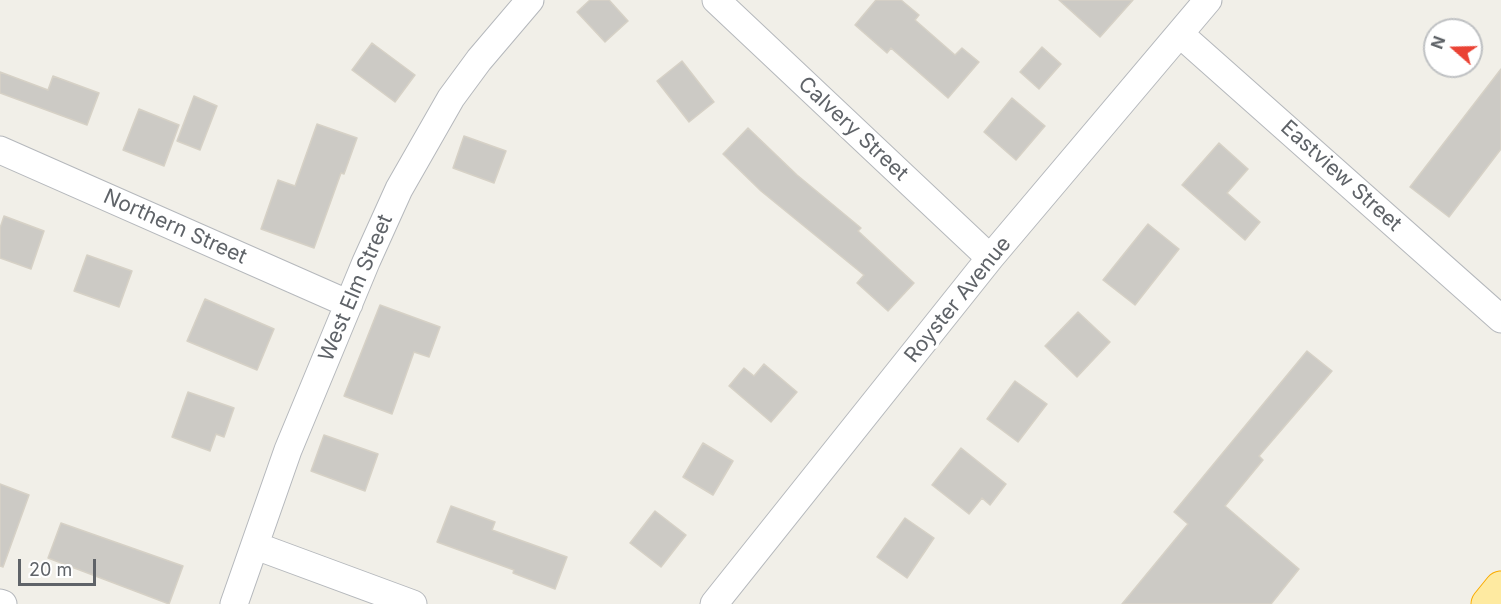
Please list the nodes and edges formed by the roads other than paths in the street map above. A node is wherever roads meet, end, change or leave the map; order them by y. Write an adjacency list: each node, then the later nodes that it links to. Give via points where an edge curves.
1 (530, 0): 7 (street, West Elm Street, via 479,60 432,128 399,189)
2 (716, 0): 6 (street, Calvery Street)
3 (1208, 0): 4 (street, Royster Avenue)
4 (1180, 34): 6 (street, Royster Avenue); 8 (street, Eastview Street)
5 (0, 150): 7 (street, Northern Street)
6 (990, 258): 13 (street, Royster Avenue)
7 (349, 304): 9 (street, West Elm Street, via 288,450)
8 (1501, 320)
9 (256, 546): 11 (street, West Elm Street); 12 (street)
10 (1501, 588): 14 (highway)
11 (234, 604)
12 (413, 604)
13 (714, 604)
14 (1488, 604)

